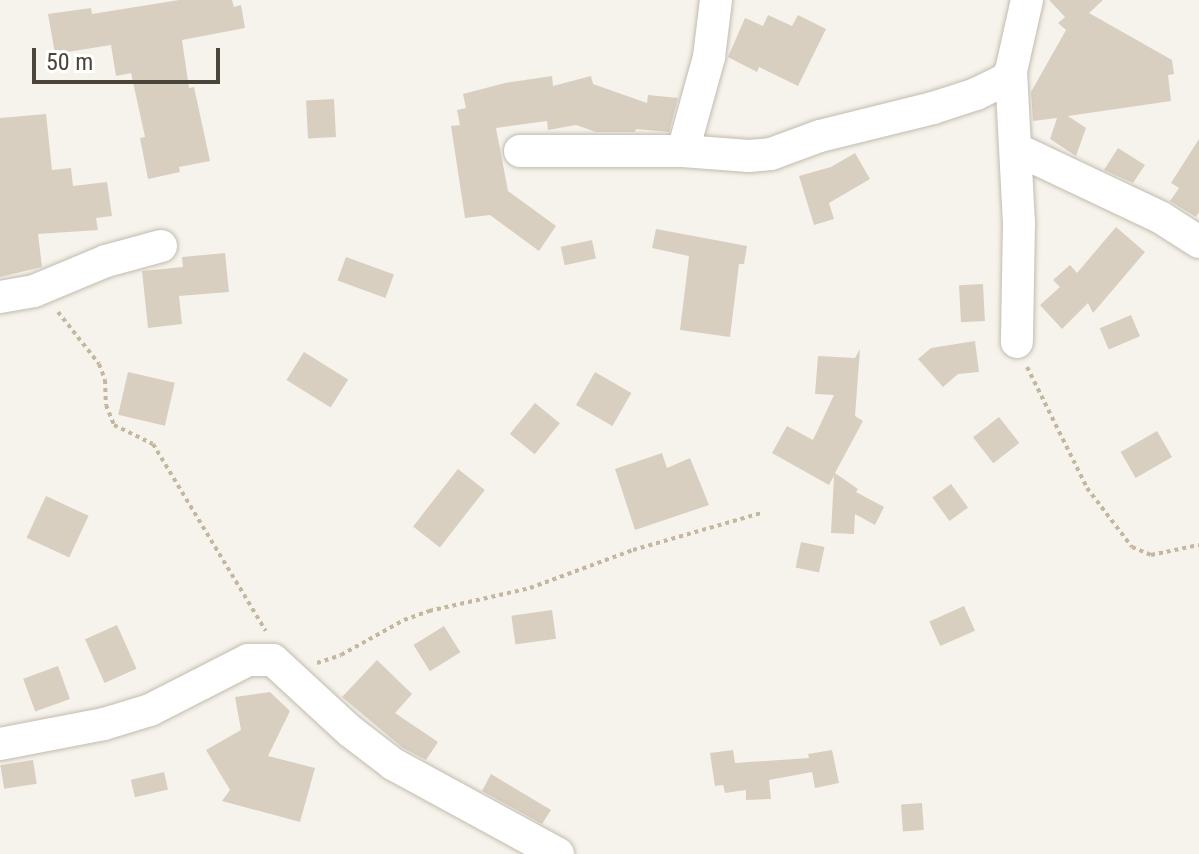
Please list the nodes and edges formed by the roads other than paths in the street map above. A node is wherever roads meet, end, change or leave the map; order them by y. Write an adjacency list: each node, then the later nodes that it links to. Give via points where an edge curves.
1 (716, 0): 6 (street, via 709,57)
2 (1027, 0): 3 (street)
3 (1011, 71): 4 (street); 6 (street, via 998,85 976,94 771,154)
4 (1016, 149): 7 (street, via 1160,217); 10 (street)
5 (520, 151): 6 (street)
6 (683, 151)
7 (1199, 242)
8 (161, 246): 9 (street, via 106,261 34,291)
9 (0, 297)
10 (1017, 342)
11 (0, 744): 12 (street, via 127,717 182,696 248,660 281,666 393,764)
12 (558, 854)

